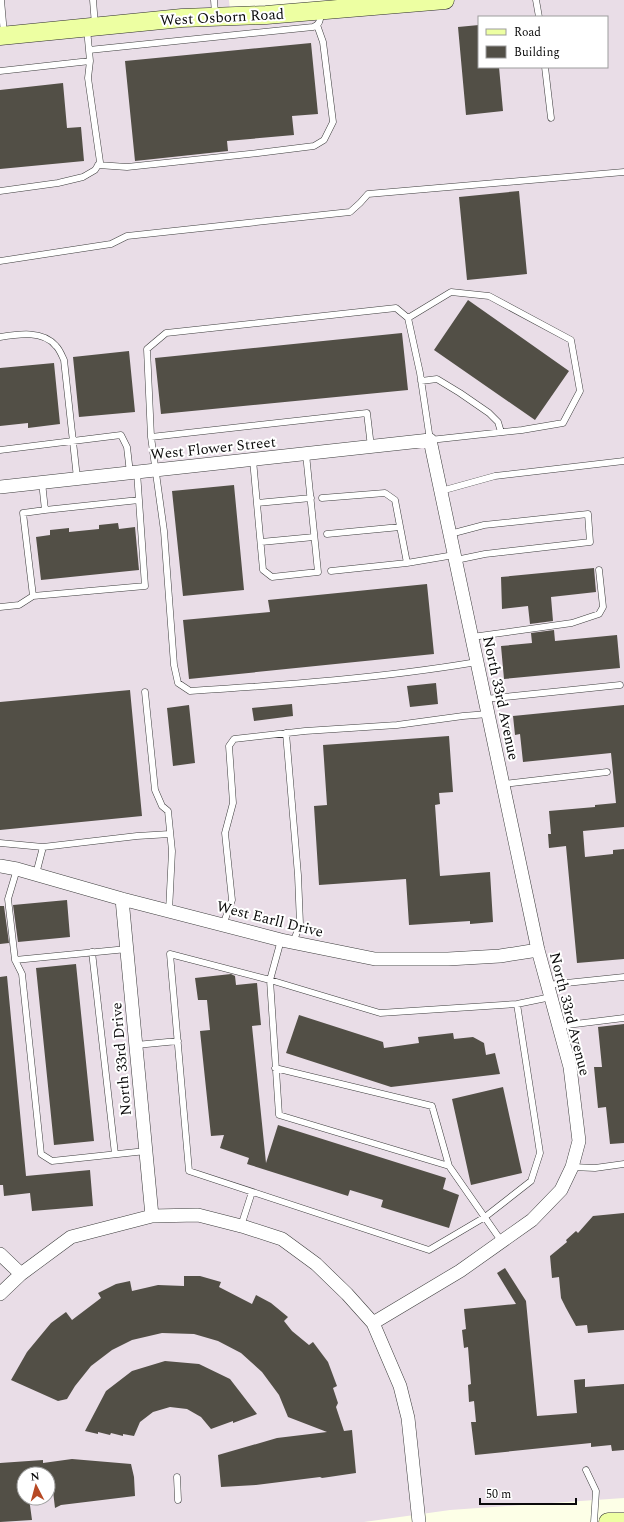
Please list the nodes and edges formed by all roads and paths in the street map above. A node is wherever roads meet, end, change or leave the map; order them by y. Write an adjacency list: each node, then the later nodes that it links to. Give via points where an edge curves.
1 (1, 0): 9 (lane)
2 (93, 0): 8 (lane)
3 (445, 0): 7 (street, West Osborn Road)
4 (536, 0): 6 (lane)
5 (215, 8): 7 (street, West Osborn Road, via 266,15); 8 (street, West Osborn Road, via 182,18)
6 (539, 16)
7 (319, 18): 10 (lane, via 313,27); 15 (lane, via 333,122 324,140 314,146 258,153 127,167)
8 (91, 27): 9 (street, West Osborn Road); 10 (lane)
9 (2, 36)
10 (89, 50): 11 (lane)
11 (90, 61): 13 (lane); 15 (lane, via 88,78 100,162)
12 (545, 68): 14 (lane)
13 (0, 71)
14 (551, 118)
15 (98, 166): 17 (lane, via 83,177)
16 (624, 172): 18 (lane, via 368,194 350,212 127,236 111,244)
17 (0, 191)
18 (0, 262)
19 (408, 318): 21 (lane); 22 (lane, via 451,292 489,296 571,340 580,391 563,423); 23 (lane, via 396,308 166,333 147,349)
20 (0, 337): 25 (lane, via 32,335 44,338 56,346 64,360)
21 (421, 381): 22 (lane, via 437,379 460,393 489,413 498,422); 24 (lane)
22 (501, 432): 24 (lane)
23 (152, 437): 26 (lane, via 367,413); 31 (lane)
24 (430, 440): 26 (street, West Flower Street); 36 (street, North 33rd Avenue)
25 (73, 442): 27 (lane); 32 (lane, via 121,436 127,447); 33 (lane)
26 (371, 446): 28 (street, West Flower Street)
27 (0, 450)
28 (306, 454): 29 (street, West Flower Street); 37 (lane)
29 (253, 460): 31 (street, West Flower Street); 40 (lane)
30 (624, 461): 36 (lane, via 494,476)
31 (156, 470): 32 (street, West Flower Street); 54 (lane, via 164,531 174,664 178,683 190,691 288,685)
32 (134, 473): 33 (street, West Flower Street); 39 (lane)
33 (77, 478): 34 (street, West Flower Street)
34 (42, 482): 35 (street, West Flower Street); 41 (lane)
35 (0, 487)
36 (441, 491): 44 (street, North 33rd Avenue)
37 (311, 498): 40 (lane); 45 (lane)
38 (322, 498): 42 (lane, via 385,493 395,500)
39 (139, 500): 41 (lane); 51 (lane, via 145,586)
40 (257, 503): 46 (lane)
41 (45, 510): 51 (lane, via 24,513)
42 (400, 527): 43 (lane); 48 (lane)
43 (327, 534)
44 (450, 534): 47 (street, North 33rd Avenue); 47 (lane, via 484,525 588,514 590,542)
45 (314, 537): 46 (lane); 46 (lane, via 318,572 272,576 263,570)
46 (261, 542)
47 (455, 558): 48 (lane); 53 (street, North 33rd Avenue)
48 (406, 563): 50 (lane)
49 (599, 570): 53 (lane, via 603,606 599,614 572,623)
50 (331, 571)
51 (33, 596): 52 (lane, via 19,605)
52 (0, 607)
53 (472, 637): 54 (street, North 33rd Avenue)
54 (477, 662): 57 (street, North 33rd Avenue)
55 (620, 685): 57 (lane)
56 (145, 692): 62 (lane, via 155,790 162,806 168,811)
57 (485, 699): 58 (street, North 33rd Avenue)
58 (488, 714): 59 (lane, via 397,725); 61 (street, North 33rd Avenue)
59 (286, 733): 70 (lane, via 234,738 230,746 233,803 225,833 232,900); 71 (lane, via 300,924)
60 (607, 772): 61 (lane)
61 (503, 784): 73 (street, North 33rd Avenue)
62 (170, 834): 64 (lane); 69 (lane)
63 (0, 843): 64 (lane)
64 (43, 847): 67 (lane)
65 (0, 866): 66 (street, West Earll Drive)
66 (17, 869): 67 (street, West Earll Drive); 75 (lane, via 8,899)
67 (36, 874): 68 (street, West Earll Drive)
68 (122, 899): 69 (street, West Earll Drive); 72 (street, North 33rd Drive)
69 (170, 911): 70 (street, West Earll Drive)
70 (223, 925): 71 (street, West Earll Drive)
71 (287, 941): 73 (street, West Earll Drive, via 375,959 448,959 500,956); 77 (lane)
72 (127, 948): 74 (lane); 83 (street, North 33rd Drive)
73 (538, 950): 78 (street, North 33rd Avenue)
74 (92, 952): 75 (lane); 86 (lane)
75 (15, 960): 86 (lane, via 22,974 40,1154 52,1161)
76 (624, 977): 78 (lane)
77 (270, 980): 79 (lane, via 380,1013); 82 (lane, via 170,954); 84 (lane)
78 (549, 991): 79 (lane); 81 (street, North 33rd Avenue)
79 (516, 1004): 92 (lane, via 540,1153 531,1181)
80 (624, 1018): 81 (lane)
81 (559, 1026): 89 (street, North 33rd Avenue, via 570,1067 579,1142)
82 (178, 1041): 83 (lane); 90 (lane, via 189,1171)
83 (136, 1045): 85 (street, North 33rd Drive)
84 (275, 1068): 88 (lane, via 432,1106); 88 (lane, via 278,1115)
85 (146, 1151): 86 (lane); 91 (street, North 33rd Drive)
86 (115, 1154)
87 (624, 1164): 89 (lane, via 594,1168)
88 (449, 1166): 92 (lane)
89 (572, 1167): 94 (street, North 33rd Avenue, via 561,1190 532,1220)
90 (252, 1192): 92 (lane, via 429,1250); 93 (lane)
91 (152, 1216): 93 (street, via 198,1215); 96 (street, via 71,1237)
92 (485, 1217): 94 (lane)
93 (241, 1226): 98 (street, via 288,1243 316,1264)
94 (502, 1242): 98 (street, North 33rd Avenue, via 460,1271)
95 (0, 1254): 96 (street)
96 (21, 1274): 97 (street)
97 (0, 1294)
98 (373, 1323): 102 (street, via 400,1386 408,1418)
99 (586, 1470): 103 (lane, via 596,1491)
100 (177, 1477): 101 (lane)
101 (178, 1500)
102 (418, 1522)
103 (594, 1522)
104 (608, 1522): 105 (street)
105 (624, 1522)

